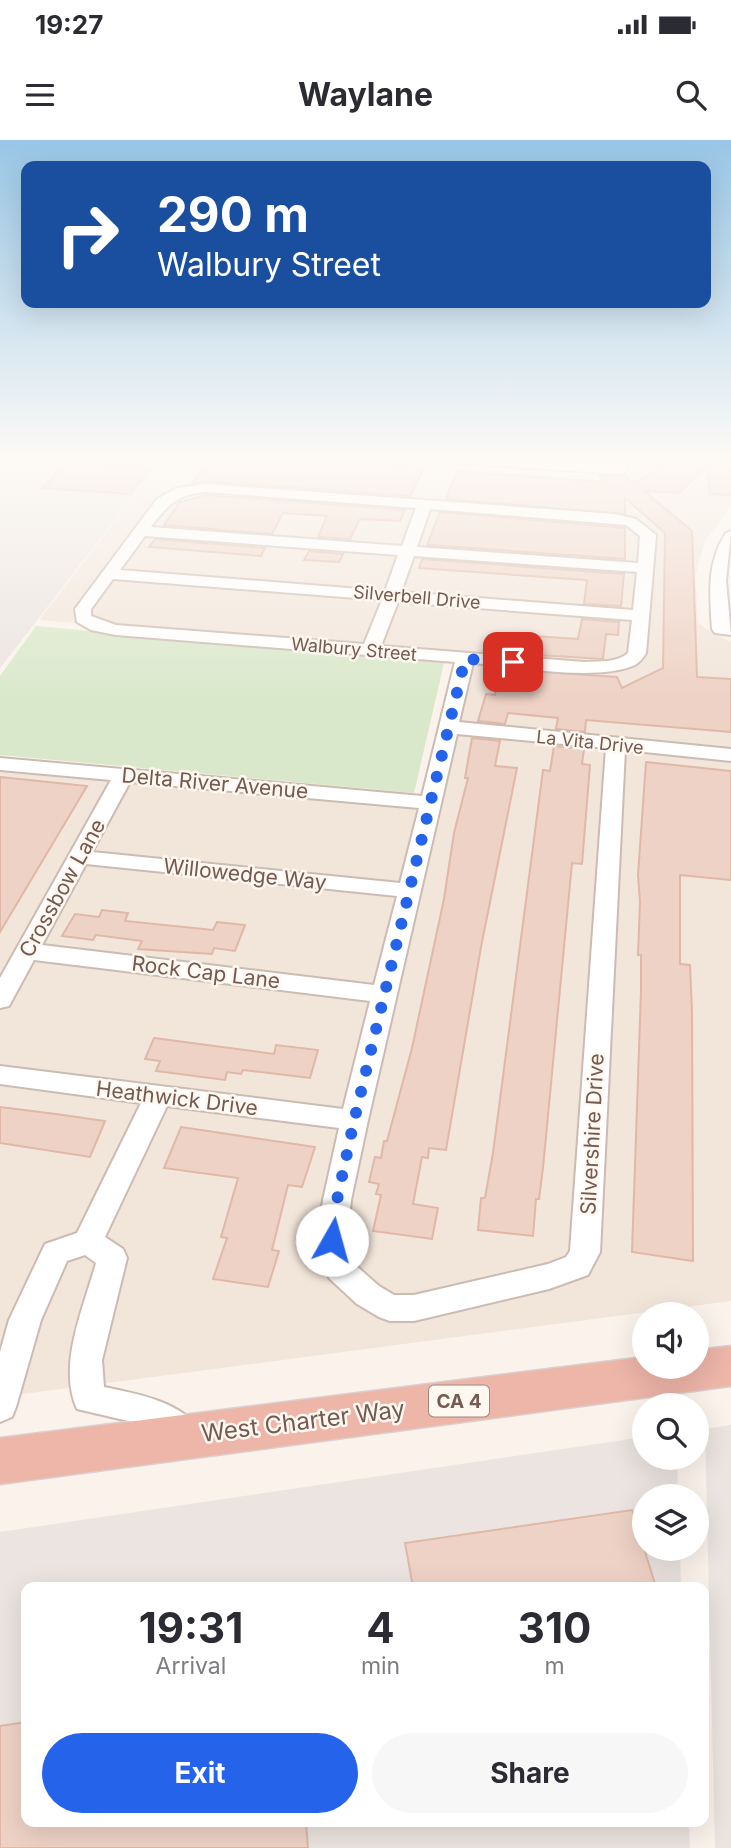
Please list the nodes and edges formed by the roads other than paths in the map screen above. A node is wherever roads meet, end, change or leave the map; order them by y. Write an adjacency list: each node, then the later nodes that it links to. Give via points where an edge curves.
1 (136, 539): 8 (street)
2 (244, 539): 5 (street)
3 (411, 539): 5 (street)
4 (648, 539): 7 (street)
5 (406, 551): 7 (street); 9 (street)
6 (726, 553): 11 (street, via 718,567)
7 (644, 568): 10 (street)
8 (111, 574): 9 (street, Silverbell Drive); 12 (street, Walbury Street, via 83,609 83,618 97,626)
9 (393, 595): 10 (street, Silverbell Drive); 12 (street)
10 (640, 616): 13 (street, Walbury Street, via 637,653 632,660 612,666)
11 (726, 630)
12 (370, 650): 13 (street, Walbury Street)
13 (465, 659): 14 (street)
14 (448, 727): 15 (street, La Vita Drive); 19 (street)
15 (616, 745): 16 (street, La Vita Drive); 27 (street, Silvershire Drive, via 585,1252 577,1266 414,1308 390,1308 368,1295 340,1269 332,1240)
16 (731, 755)
17 (0, 764): 18 (street, Delta River Avenue)
18 (124, 775): 19 (street, Delta River Avenue); 20 (street, Crossbow Lane)
19 (429, 803): 21 (street)
20 (79, 857): 21 (street, Willowedge Way); 22 (street, Crossbow Lane)
21 (411, 891): 23 (street)
22 (27, 951): 23 (street, Rock Cap Lane); 24 (street, Crossbow Lane)
23 (384, 994): 27 (street)
24 (0, 1000)
25 (0, 1076): 26 (street, Heathwick Drive)
26 (158, 1096): 27 (street, Heathwick Drive); 28 (street)
27 (354, 1121)
28 (88, 1241): 30 (street, via 56,1253 25,1320); 31 (street, via 111,1258 86,1360 89,1399 149,1411)
29 (731, 1366): 31 (highway, West Charter Way / CA 4)
30 (0, 1406)
31 (186, 1436): 32 (highway, West Charter Way / CA 4)
32 (0, 1461)

